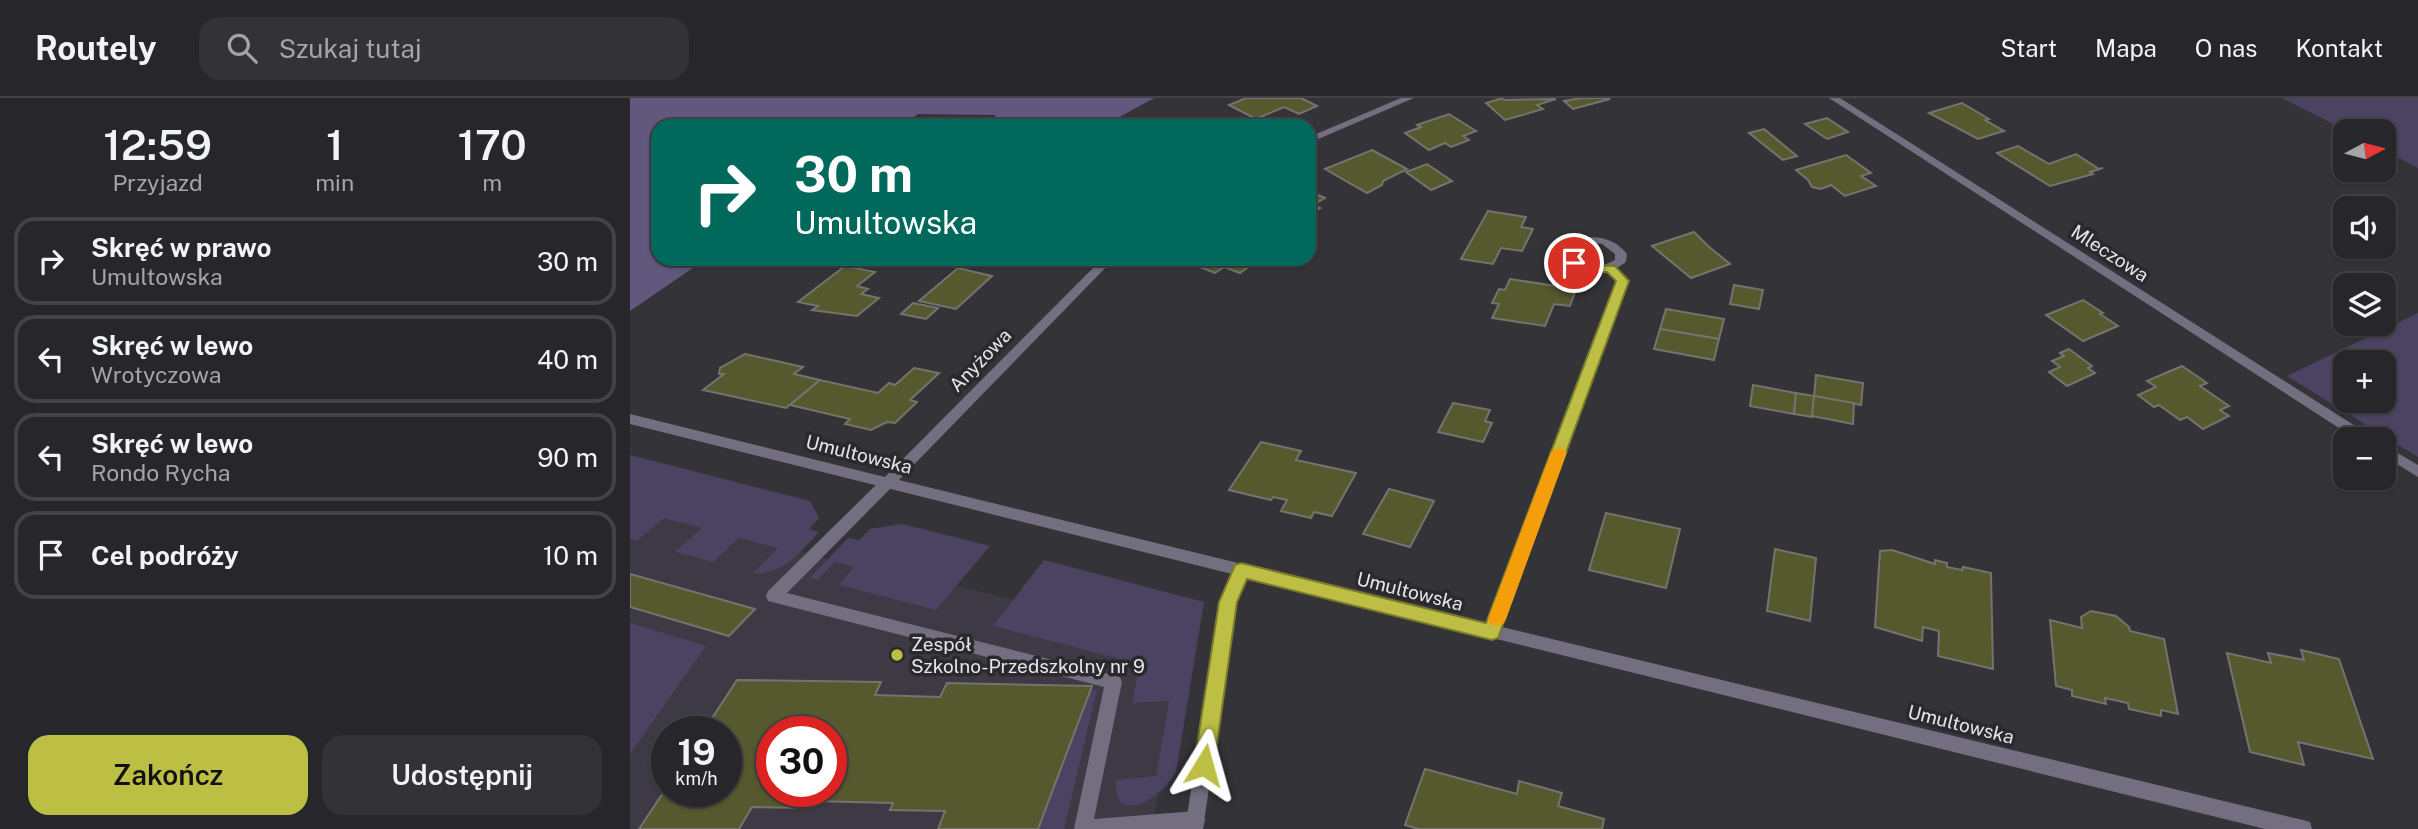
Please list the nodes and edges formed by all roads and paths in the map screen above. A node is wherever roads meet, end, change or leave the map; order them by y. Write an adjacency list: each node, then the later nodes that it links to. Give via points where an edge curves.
1 (1409, 98): 3 (street)
2 (1834, 98): 7 (street, Mleczowa)
3 (1316, 137)
4 (1100, 266): 10 (street, Anyżowa)
5 (1611, 268): 12 (street, via 1623,281)
6 (630, 419): 10 (street, Umultowska)
7 (2346, 427)
8 (2396, 458): 9 (street)
9 (2418, 472)
10 (887, 483): 11 (street, Umultowska); 14 (street, Anyżowa, via 774,596 1114,682)
11 (1241, 570): 12 (street, Umultowska); 13 (street, via 1228,602)
12 (1492, 632): 16 (street, Umultowska)
13 (1195, 824): 15 (street)
14 (1083, 829)
15 (1092, 829)
16 (2303, 829)

